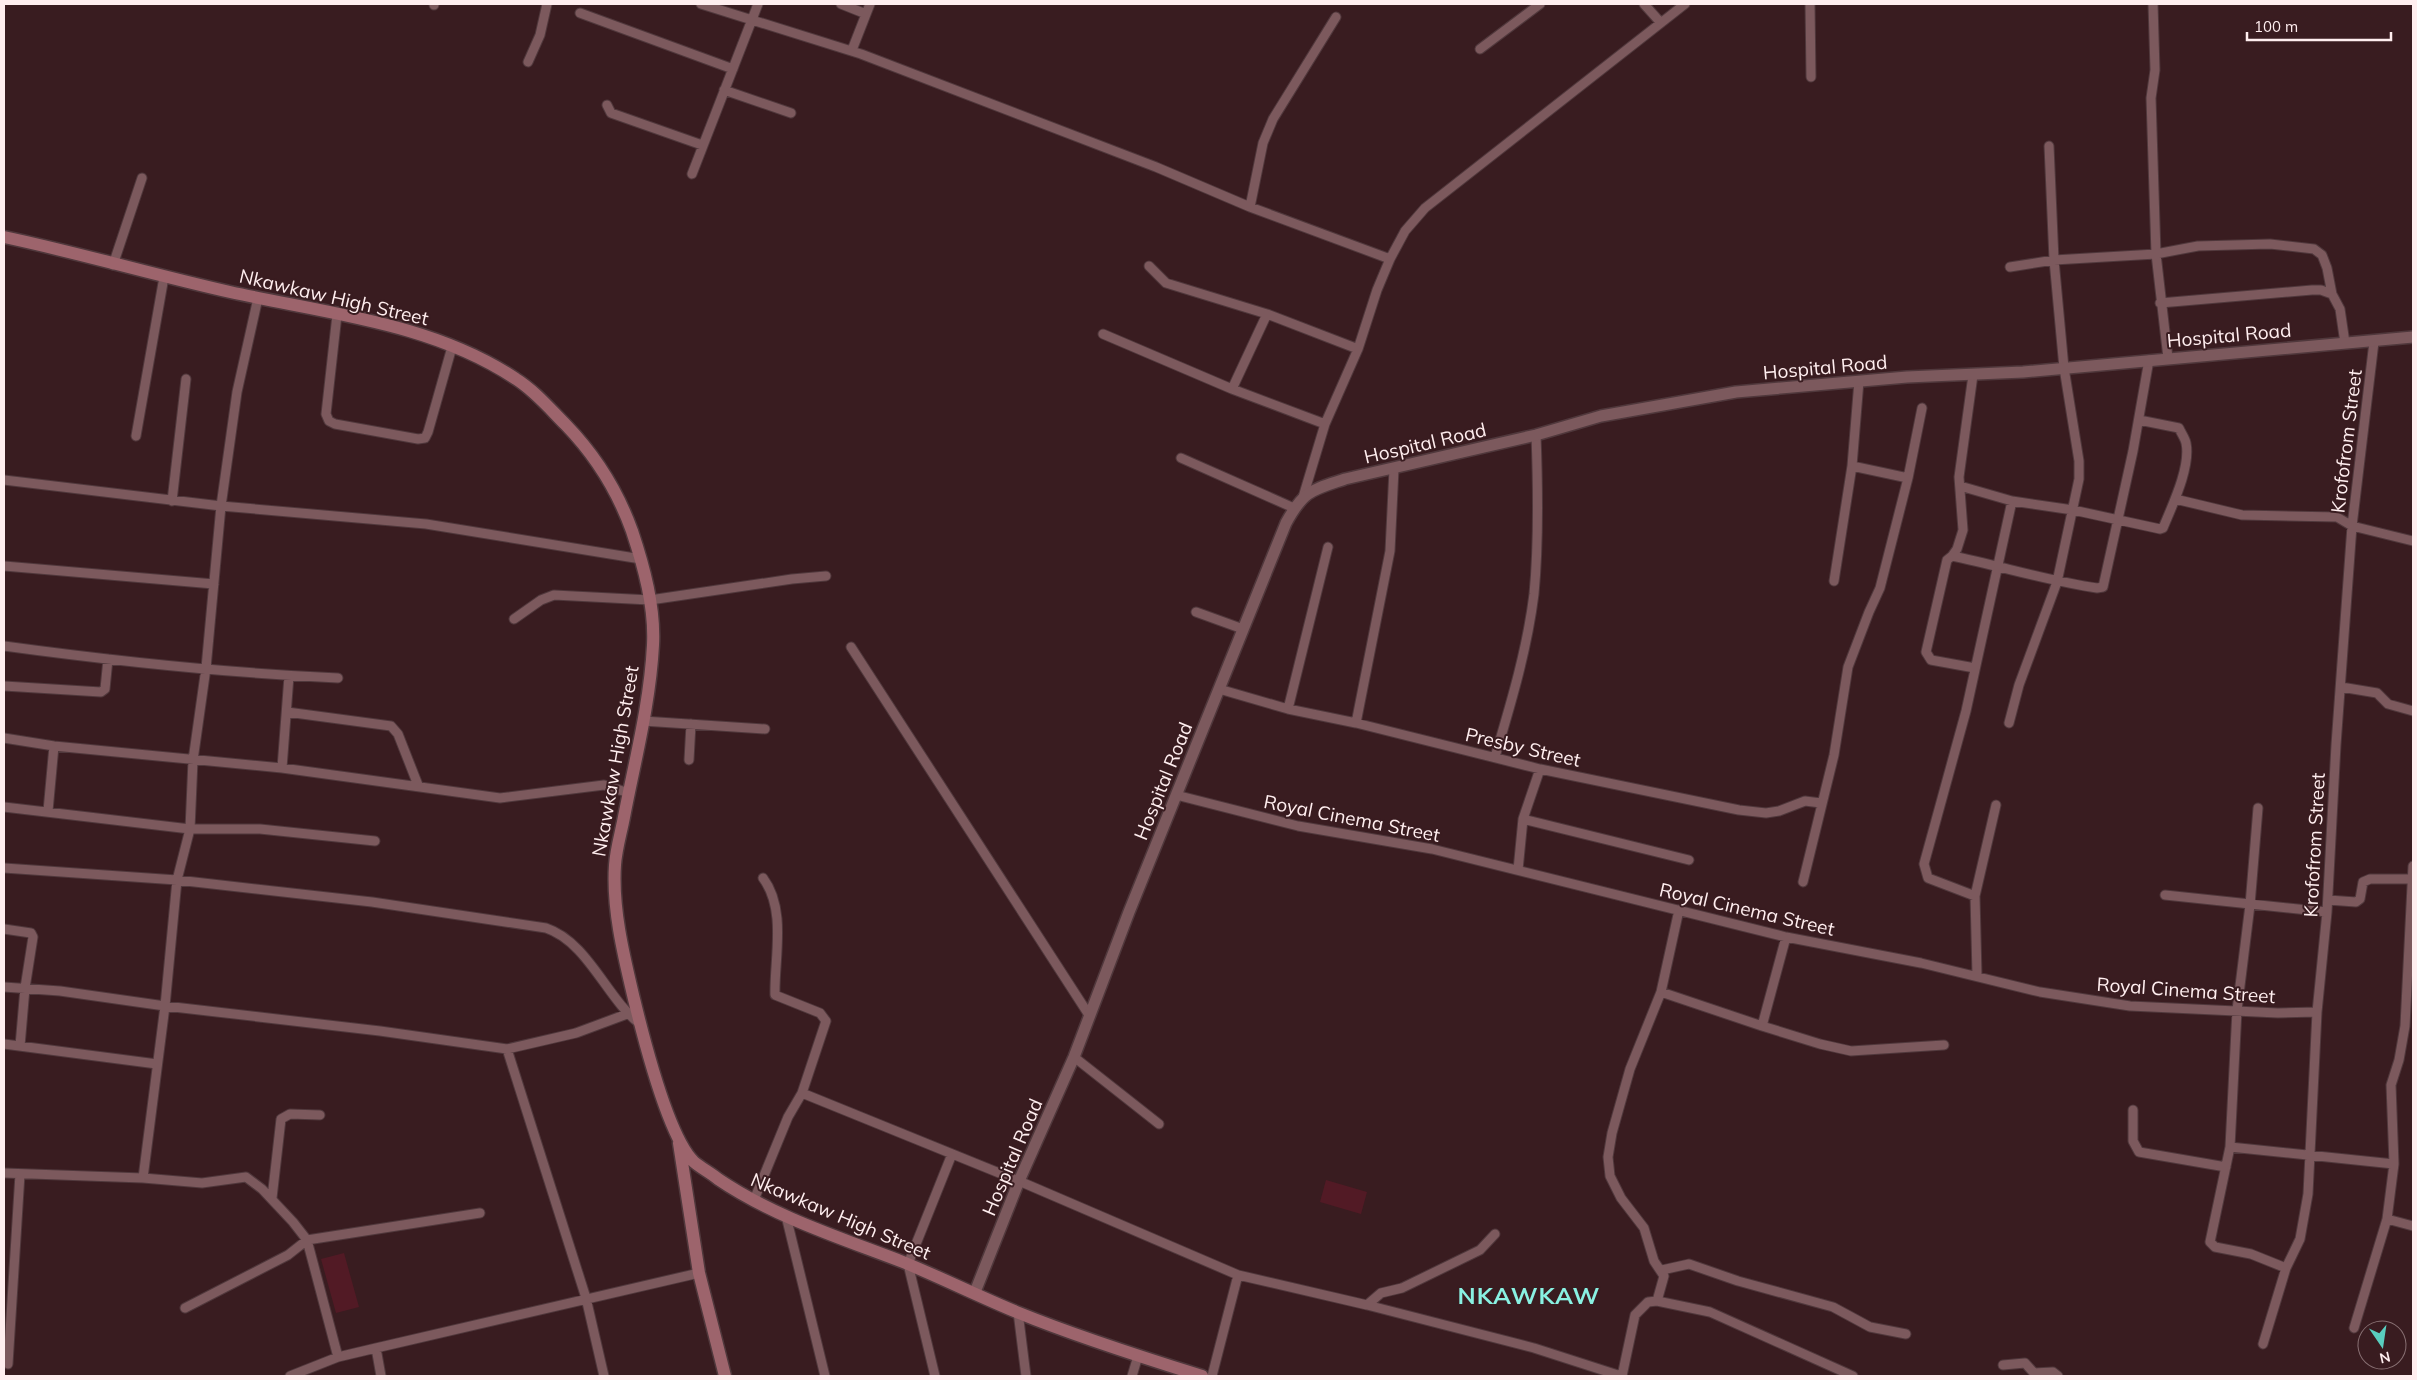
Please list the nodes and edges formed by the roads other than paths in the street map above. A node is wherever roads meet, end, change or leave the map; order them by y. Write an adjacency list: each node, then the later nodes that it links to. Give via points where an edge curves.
1 (547, 4): 18 (street, via 540,34)
2 (701, 4): 14 (street)
3 (758, 4): 14 (street)
4 (841, 4): 12 (street)
5 (870, 4): 12 (street)
6 (1540, 4): 16 (street)
7 (1644, 4): 15 (street)
8 (1685, 4): 15 (street)
9 (1810, 4): 20 (street)
10 (2154, 4): 30 (street, via 2155,70 2151,98)
11 (580, 13): 19 (street)
12 (866, 14): 17 (street)
13 (1336, 17): 28 (street, via 1273,119 1263,143)
14 (752, 20): 17 (street); 19 (street)
15 (1661, 23): 31 (street, via 1424,208 1405,231)
16 (1480, 49)
17 (852, 50): 28 (street, via 1147,163)
18 (528, 62)
19 (733, 69): 21 (street)
20 (1811, 77)
21 (724, 90): 23 (street); 24 (street)
22 (607, 105): 24 (street, via 611,113)
23 (791, 113)
24 (702, 145): 26 (street)
25 (2049, 146): 32 (street)
26 (692, 174)
27 (142, 178): 33 (street)
28 (1250, 207): 31 (street)
29 (4, 237): 33 (main road, Nkawkaw High Street)
30 (2156, 254): 32 (street); 37 (street, via 2198,246 2242,244 2314,249 2322,255); 39 (street)
31 (1390, 259): 47 (street)
32 (2054, 260): 35 (street); 50 (street)
33 (113, 265): 36 (main road, Nkawkaw High Street)
34 (1149, 266): 40 (street, via 1166,283)
35 (2010, 267)
36 (164, 277): 38 (main road, Nkawkaw High Street); 59 (street)
37 (2332, 294): 39 (street, via 2312,290); 45 (street, via 2340,309)
38 (258, 298): 41 (main road, Nkawkaw High Street); 70 (street, via 237,392)
39 (2160, 303): 48 (street)
40 (1267, 314): 47 (street); 54 (street)
41 (336, 315): 46 (main road, Nkawkaw High Street, via 416,334); 46 (street, via 326,414 329,421 336,424 425,438)
42 (1103, 334): 54 (street)
43 (2413, 337): 44 (street, Hospital Road)
44 (2374, 342): 45 (street, Hospital Road); 74 (street, Krofofrom Street)
45 (2345, 343): 48 (street, Hospital Road)
46 (452, 347): 78 (main road, Nkawkaw High Street, via 480,358 519,380 579,438 625,511)
47 (1358, 350): 57 (street)
48 (2168, 358): 49 (street, Hospital Road)
49 (2149, 360): 50 (street, Hospital Road); 56 (street)
50 (2064, 368): 51 (street, Hospital Road); 72 (street, via 2079,461)
51 (1973, 375): 53 (street, Hospital Road); 65 (street)
52 (186, 379): 68 (street)
53 (1859, 381): 58 (street, Hospital Road, via 1685,400 1601,416); 61 (street)
54 (1232, 390): 57 (street)
55 (1922, 408): 63 (street)
56 (2139, 420): 67 (street, via 2179,428 2186,443 2185,466); 73 (street)
57 (1325, 424): 66 (street)
58 (1536, 435): 62 (street, Hospital Road); 109 (street, via 1534,595 1518,680)
59 (136, 436)
60 (1181, 458): 71 (street)
61 (1852, 466): 63 (street); 82 (street)
62 (1394, 469): 66 (street, Hospital Road, via 1317,488); 103 (street, via 1390,551)
63 (1908, 478): 117 (street, via 1880,588 1848,667 1834,755)
64 (4, 480): 68 (street)
65 (1960, 486): 69 (street); 77 (street, via 1963,530)
66 (1303, 497): 71 (street, Hospital Road)
67 (2175, 499): 73 (street, via 2163,528); 74 (street, via 2257,517 2337,517)
68 (172, 501): 70 (street)
69 (2012, 501): 72 (street); 80 (street)
70 (221, 506): 78 (street, via 426,524); 84 (street)
71 (1294, 508): 88 (street, Hospital Road)
72 (2073, 510): 73 (street); 83 (street)
73 (2118, 520): 83 (street, via 2103,587)
74 (2352, 526): 75 (street); 97 (street, Krofofrom Street)
75 (2413, 541)
76 (1328, 547): 99 (street)
77 (1952, 556): 80 (street); 93 (street, via 1945,566 1926,652 1931,660)
78 (641, 559): 85 (main road, Nkawkaw High Street)
79 (4, 566): 84 (street)
80 (1999, 566): 83 (street); 93 (street)
81 (826, 576): 85 (street)
82 (1834, 581)
83 (2057, 582): 104 (street)
84 (214, 584): 92 (street)
85 (650, 600): 87 (street, via 554,595); 102 (main road, Nkawkaw High Street, via 654,642)
86 (1196, 612): 88 (street)
87 (514, 619)
88 (1243, 629): 98 (street, Hospital Road)
89 (4, 646): 91 (street)
90 (851, 647): 149 (street)
91 (108, 659): 92 (street); 96 (street, via 105,688 101,692)
92 (206, 668): 94 (street); 110 (street)
93 (1975, 668): 133 (street, via 1924,864 1928,878)
94 (289, 676): 95 (street); 101 (street)
95 (338, 678)
96 (4, 686)
97 (2341, 688): 100 (street, via 2377,693 2388,704); 135 (street, Krofofrom Street)
98 (1219, 689): 99 (street, Presby Street); 116 (street, Hospital Road)
99 (1288, 709): 103 (street, Presby Street)
100 (2413, 711)
101 (287, 712): 112 (street); 114 (street, via 391,726 398,734)
102 (643, 721): 105 (street); 115 (main road, Nkawkaw High Street)
103 (1356, 723): 109 (street, Presby Street)
104 (2009, 723)
105 (691, 724): 106 (street); 111 (street)
106 (765, 729)
107 (4, 738): 108 (street)
108 (54, 746): 110 (street); 121 (street)
109 (1496, 757): 113 (street, Presby Street)
110 (192, 760): 112 (street); 123 (street)
111 (689, 760)
112 (282, 768): 114 (street)
113 (1540, 769): 117 (street, Presby Street, via 1739,810 1766,813 1805,801); 122 (street)
114 (418, 785): 115 (street, via 500,798 604,785)
115 (629, 793): 150 (main road, Nkawkaw High Street, via 615,864 621,935)
116 (1176, 795): 128 (street, Royal Cinema Street, via 1298,826 1432,849); 149 (street, Hospital Road)
117 (1821, 803): 132 (street)
118 (1996, 804): 133 (street)
119 (4, 807): 121 (street)
120 (2258, 808): 136 (street)
121 (48, 811): 123 (street)
122 (1523, 819): 125 (street); 128 (street)
123 (190, 829): 124 (street, via 260,829); 131 (street)
124 (375, 841)
125 (1689, 860)
126 (2413, 866): 130 (street)
127 (4, 868): 131 (street)
128 (1518, 870): 137 (street, Royal Cinema Street)
129 (763, 878): 158 (street, via 774,904 779,944 775,995 820,1013 826,1021)
130 (2412, 879): 135 (street, via 2370,879 2363,882 2360,899 2356,902); 166 (street, via 2405,1026 2399,1060 2390,1085)
131 (177, 880): 145 (street); 148 (street, via 372,902 546,928 559,933 600,974)
132 (1803, 882)
133 (1975, 896): 141 (street)
134 (2165, 896): 136 (street)
135 (2328, 900): 138 (street, Krofofrom Street)
136 (2250, 905): 138 (street); 146 (street)
137 (1679, 910): 140 (street, Royal Cinema Street); 144 (street)
138 (2328, 912): 147 (street, Krofofrom Street)
139 (4, 929): 143 (street, via 33,935)
140 (1786, 937): 141 (street, Royal Cinema Street); 151 (street)
141 (1977, 975): 146 (street, Royal Cinema Street, via 2040,992 2130,1006)
142 (4, 987): 143 (street)
143 (25, 988): 145 (street); 154 (street)
144 (1661, 992): 151 (street); 182 (street, via 1630,1069 1608,1156 1610,1176 1621,1198 1644,1228 1654,1261)
145 (165, 1006): 155 (street); 157 (street)
146 (2237, 1010): 147 (street, Royal Cinema Street); 163 (street)
147 (2317, 1012): 165 (street, Krofofrom Street)
148 (627, 1014): 150 (street); 155 (street, via 576,1033)
149 (1089, 1015): 156 (street, Hospital Road)
150 (640, 1024): 162 (main road, Nkawkaw High Street, via 652,1067)
151 (1762, 1026): 153 (street, via 1851,1051)
152 (4, 1044): 154 (street)
153 (1944, 1044)
154 (20, 1046): 157 (street)
155 (507, 1049): 186 (street)
156 (1074, 1057): 161 (street); 171 (street, Hospital Road)
157 (157, 1064): 170 (street)
158 (802, 1093): 164 (street); 173 (street, via 788,1117)
159 (2133, 1110): 167 (street, via 2133,1141 2139,1152)
160 (320, 1115): 172 (street, via 290,1114 281,1119)
161 (1159, 1124)
162 (677, 1132): 173 (main road, Nkawkaw High Street, via 694,1161); 183 (main road)
163 (2230, 1147): 165 (street); 167 (street)
164 (952, 1154): 171 (street); 180 (street)
165 (2311, 1156): 166 (street); 181 (street, Krofofrom Street, via 2304,1223)
166 (2394, 1164): 176 (street)
167 (2226, 1167): 181 (street, via 2210,1242 2215,1248 2251,1254)
168 (4, 1173): 169 (street)
169 (20, 1174): 170 (street); 197 (street)
170 (143, 1178): 172 (street, via 202,1183 246,1177)
171 (1019, 1181): 184 (street); 185 (street, Hospital Road)
172 (272, 1198): 179 (street)
173 (754, 1200): 175 (main road, Nkawkaw High Street)
174 (480, 1213): 179 (street)
175 (786, 1216): 180 (main road, Nkawkaw High Street); 203 (street)
176 (2387, 1219): 177 (street); 191 (street)
177 (2413, 1226)
178 (1494, 1234): 188 (street, via 1480,1250 1402,1288 1381,1293)
179 (307, 1240): 189 (street, via 288,1255); 196 (street)
180 (908, 1264): 185 (main road, Nkawkaw High Street); 204 (street)
181 (2286, 1268): 193 (street, Krofofrom Street)
182 (1662, 1270): 187 (street, via 1664,1276); 192 (street, via 1689,1264 1832,1307 1870,1327)
183 (699, 1273): 186 (street); 202 (main road)
184 (1238, 1275): 188 (street); 208 (street)
185 (975, 1292): 190 (main road, Nkawkaw High Street)
186 (586, 1298): 194 (street); 201 (street)
187 (1657, 1301): 209 (street, via 1648,1302 1635,1315); 210 (street, via 1710,1312)
188 (1367, 1304): 209 (street, via 1534,1348)
189 (185, 1308)
190 (1018, 1312): 195 (main road, Nkawkaw High Street); 205 (street)
191 (2354, 1328)
192 (1906, 1334)
193 (2263, 1344)
194 (376, 1348): 196 (street); 200 (street)
195 (1138, 1356): 206 (street); 207 (main road, Nkawkaw High Street)
196 (338, 1357): 199 (street)
197 (8, 1364)
198 (2003, 1365): 211 (street, via 2025,1363 2034,1373 2053,1372)
199 (290, 1376)
200 (381, 1376)
201 (604, 1376)
202 (725, 1376)
203 (825, 1376)
204 (935, 1376)
205 (1026, 1376)
206 (1132, 1376)
207 (1202, 1376)
208 (1212, 1376)
209 (1621, 1376)
210 (1853, 1376)
211 (2058, 1376)

